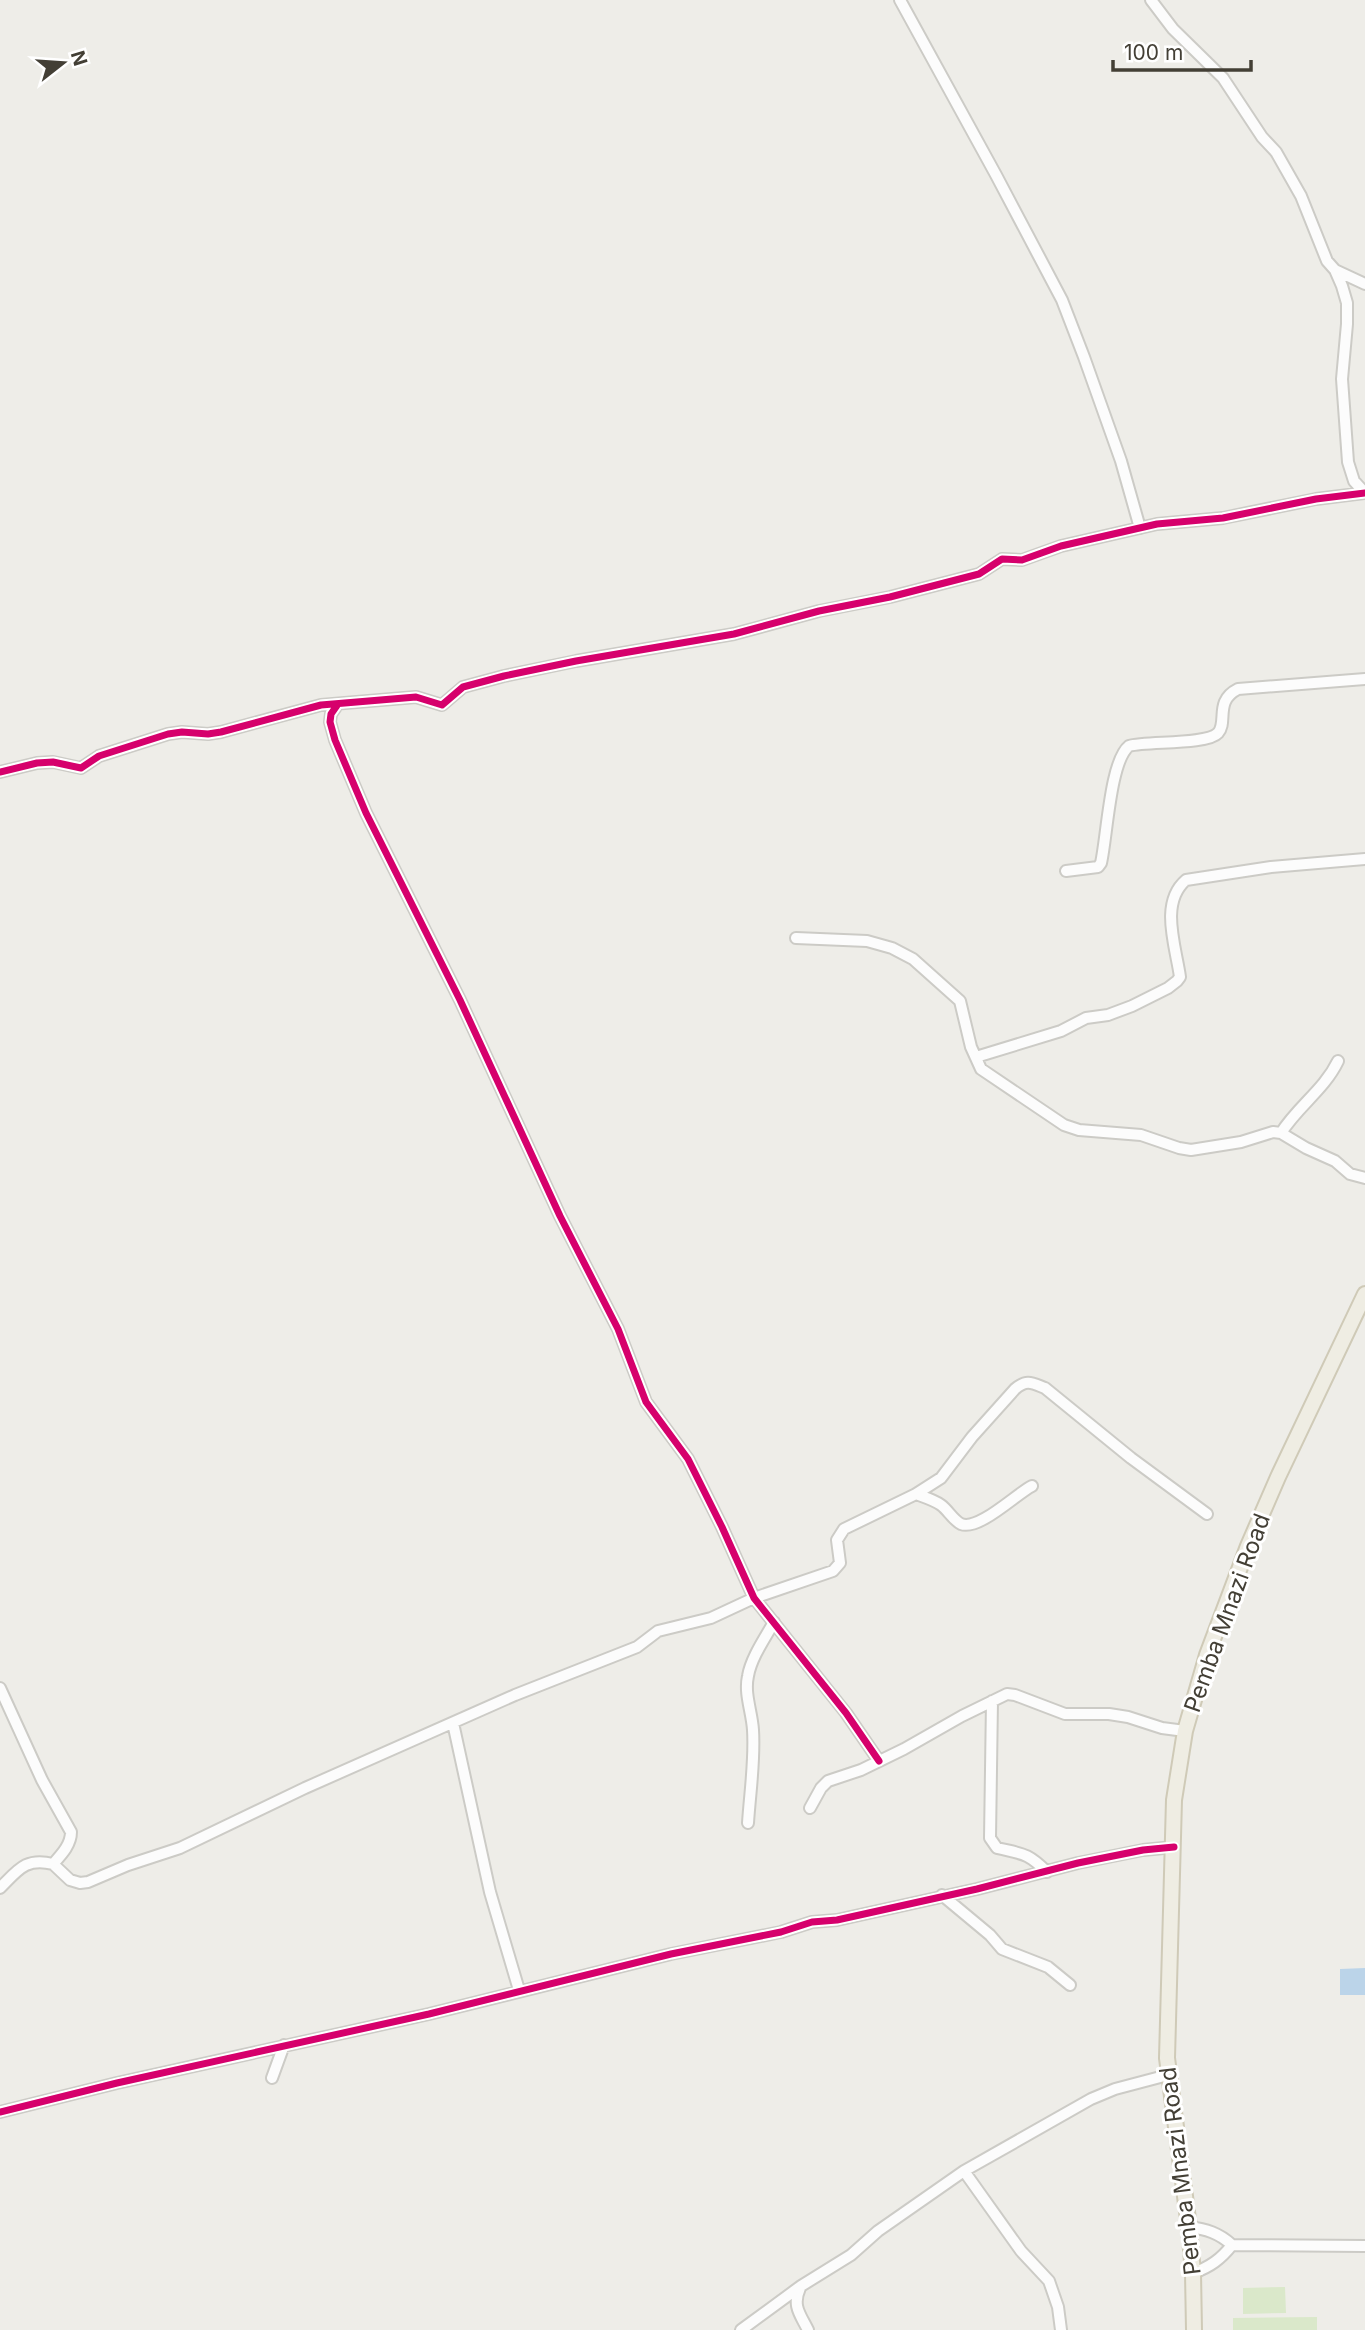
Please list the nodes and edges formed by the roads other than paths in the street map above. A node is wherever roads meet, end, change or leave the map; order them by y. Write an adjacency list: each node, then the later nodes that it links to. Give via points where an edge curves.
1 (900, 0): 6 (street, via 1062,300 1121,461)
2 (1151, 0): 3 (street, via 1173,29 1223,78 1276,152)
3 (1335, 270): 4 (street); 5 (street, via 1347,303 1342,379 1348,462 1354,481)
4 (1365, 284)
5 (1365, 493): 6 (street)
6 (1140, 528): 8 (street, via 1021,560 1002,559 979,573 941,584 734,634 504,676 463,687 442,705 416,697)
7 (1365, 679): 11 (street, via 1238,690 1228,697 1215,735 1129,746 1116,771 1101,863)
8 (338, 704): 9 (street, via 208,734 168,734 99,756 81,768 53,762); 21 (street, via 331,714 332,730 372,825 618,1329 646,1402 688,1459)
9 (0, 772)
10 (1365, 859): 13 (street, via 1186,880 1172,898 1177,982 1121,1011 1086,1018 1061,1031)
11 (1066, 871)
12 (796, 938): 13 (street, via 867,941 913,959 960,1001)
13 (976, 1057): 15 (street, via 989,1076 1079,1130 1125,1132 1191,1150)
14 (1338, 1061): 15 (street, via 1327,1082 1290,1117)
15 (1281, 1133): 16 (street, via 1335,1161 1349,1174)
16 (1365, 1178)
17 (1365, 1294): 26 (main road, Pemba Mnazi Road, via 1248,1546 1207,1655)
18 (1032, 1486): 19 (street, via 981,1520 965,1525 941,1505)
19 (916, 1494): 20 (street, via 937,1482 1015,1389 1029,1382 1045,1388); 21 (street, via 844,1529 837,1540 840,1563 833,1571)
20 (1207, 1514)
21 (754, 1598): 22 (street); 25 (street, via 711,1618 658,1631 637,1647)
22 (774, 1622): 27 (street); 29 (street, via 748,1675 754,1733)
23 (0, 1688): 31 (street, via 71,1832)
24 (992, 1701): 26 (street, via 1015,1695 1065,1714 1108,1714); 27 (street); 32 (street, via 990,1838 997,1848 1025,1854)
25 (453, 1723): 31 (street, via 180,1848 88,1882 70,1880); 36 (street, via 490,1892)
26 (1185, 1731): 30 (main road, Pemba Mnazi Road, via 1174,1800)
27 (879, 1760): 28 (street, via 828,1782)
28 (810, 1808)
29 (748, 1823)
30 (1174, 1847): 32 (street); 38 (main road, Pemba Mnazi Road)
31 (53, 1864): 33 (street, via 38,1860 23,1865)
32 (1047, 1872): 34 (street)
33 (0, 1888)
34 (942, 1895): 35 (street, via 1002,1949 1048,1967); 36 (street)
35 (1070, 1985)
36 (519, 1990): 37 (street)
37 (284, 2045): 39 (street); 40 (street)
38 (1168, 2075): 41 (street, via 1091,2099); 42 (main road, Pemba Mnazi Road)
39 (272, 2078)
40 (0, 2112)
41 (964, 2171): 46 (street); 49 (street, via 1021,2251 1049,2281)
42 (1189, 2227): 43 (street, via 1204,2228); 45 (main road, Pemba Mnazi Road)
43 (1232, 2245): 44 (street); 45 (street, via 1222,2258)
44 (1365, 2246)
45 (1193, 2273): 50 (main road, Pemba Mnazi Road)
46 (801, 2286): 47 (street); 48 (street, via 795,2299)
47 (741, 2330)
48 (808, 2330)
49 (1061, 2330)
50 (1194, 2330)

